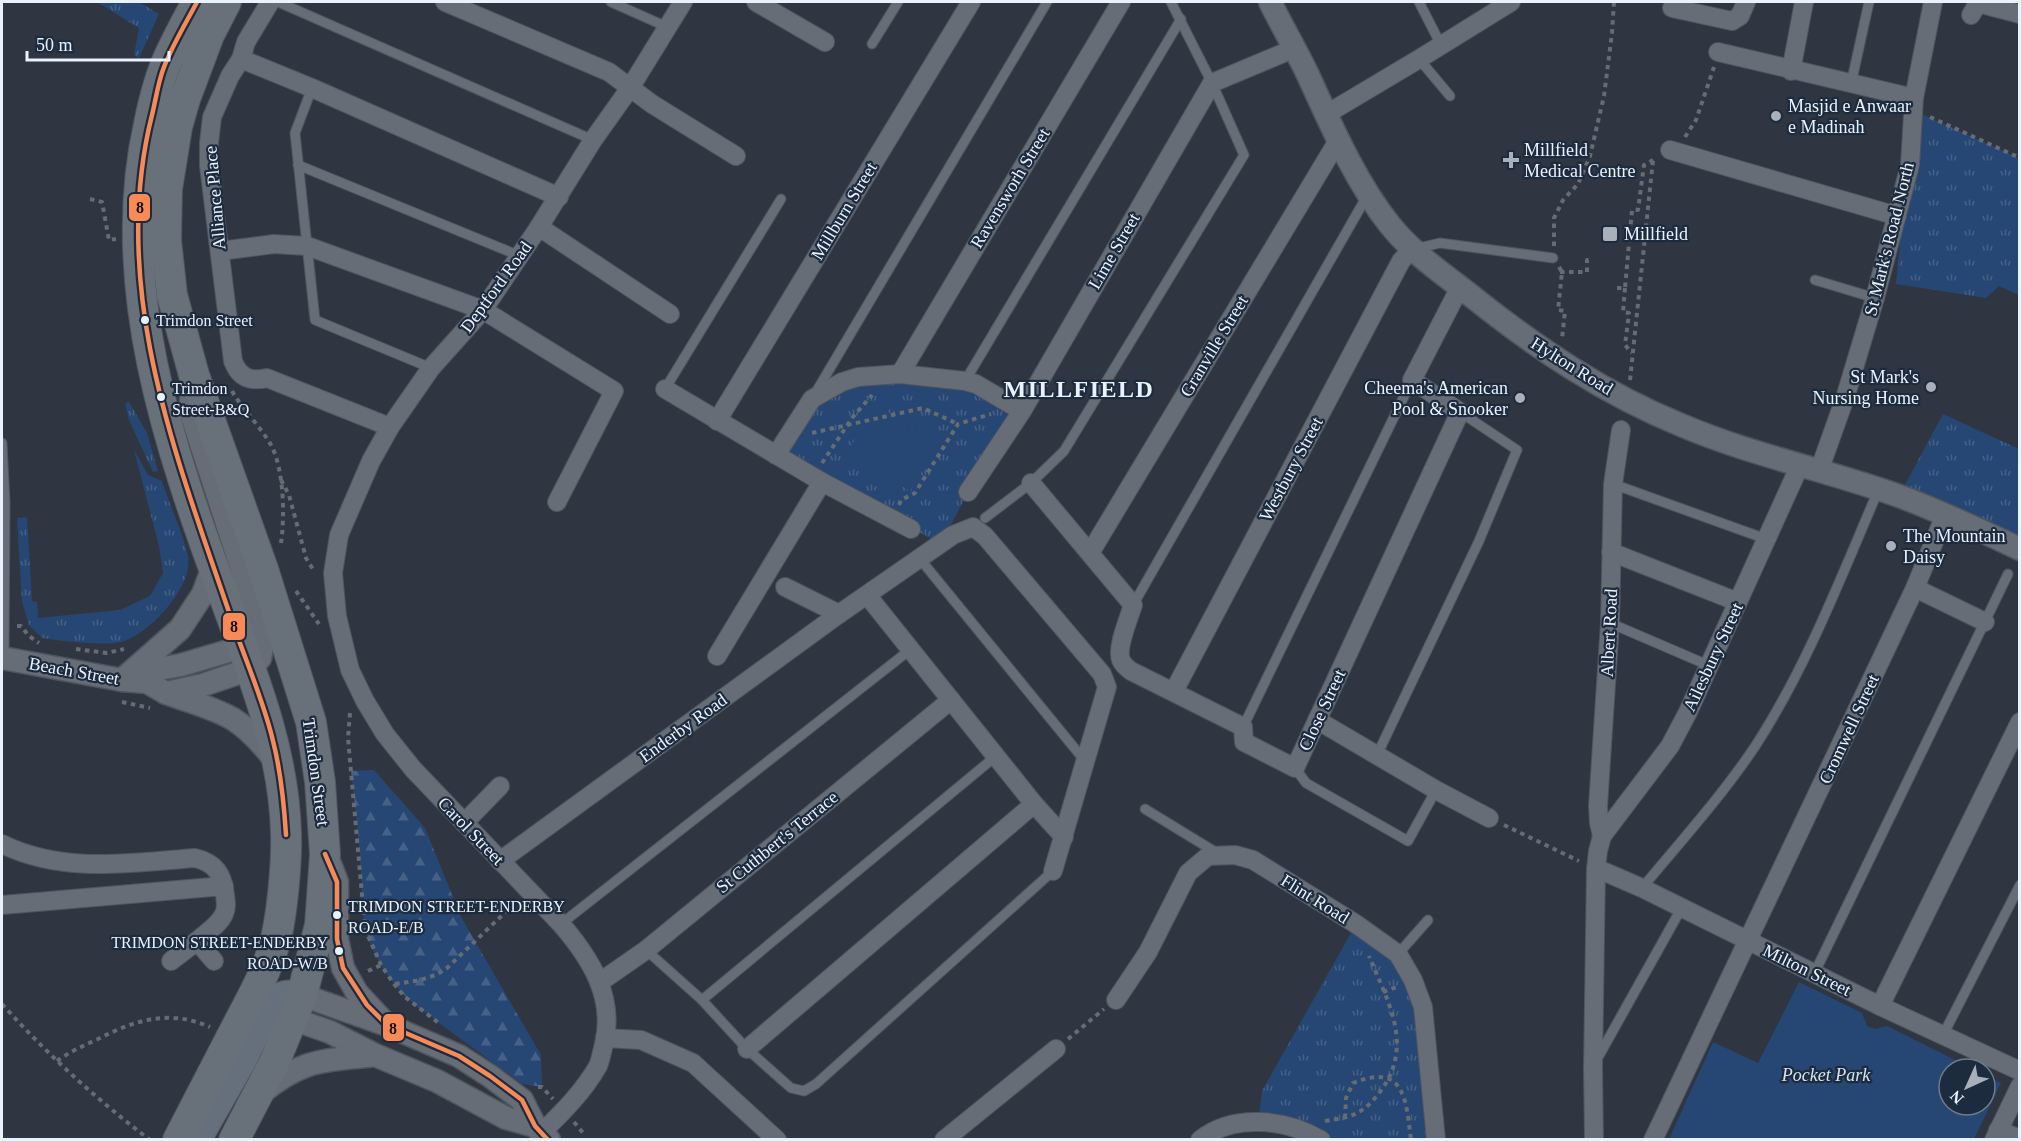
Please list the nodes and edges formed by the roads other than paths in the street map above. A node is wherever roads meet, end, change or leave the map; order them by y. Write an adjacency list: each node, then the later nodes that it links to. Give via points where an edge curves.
1 (197, 2): 90 (highway, Trimdon Street, via 164,67 154,100 136,217 143,313 160,399)
2 (226, 2): 63 (highway, Trimdon Street, via 185,99 166,189 172,295)
3 (270, 2): 31 (street, Alliance Place, via 246,42)
4 (278, 2): 42 (lane)
5 (445, 2): 37 (street, via 609,72)
6 (611, 2): 25 (lane)
7 (683, 2): 25 (street, Deptford Road)
8 (756, 2): 26 (street)
9 (898, 2): 27 (lane)
10 (971, 2): 70 (street, Millburn Street)
11 (1047, 2): 67 (lane)
12 (1121, 2): 62 (street, Ravensworh Street)
13 (1171, 2): 24 (lane)
14 (1270, 2): 29 (street, Hylton Road)
15 (1419, 2): 28 (lane)
16 (1746, 2): 21 (street, via 1740,16 1732,21)
17 (1804, 2): 33 (street)
18 (1869, 2): 35 (lane)
19 (1933, 2): 39 (street, St Mark's Road North)
20 (1507, 3): 28 (street)
21 (1672, 8)
22 (2019, 14): 23 (street, via 1978,3)
23 (1971, 15)
24 (1181, 19): 34 (lane); 65 (lane)
25 (667, 27): 37 (street, Deptford Road)
26 (825, 42)
27 (872, 45)
28 (1441, 45): 32 (street)
29 (1293, 49): 34 (street); 40 (street, Hylton Road)
30 (1719, 52): 33 (street)
31 (241, 59): 36 (street); 53 (street, Alliance Place, via 212,117 209,143)
32 (1419, 60): 38 (lane); 40 (street)
33 (1791, 70): 35 (street)
34 (1212, 83): 68 (street, Lime Street); 77 (lane, via 1244,155 1064,451)
35 (1851, 84): 39 (street)
36 (312, 88): 45 (lane, via 295,133); 47 (street)
37 (630, 88): 42 (street, Deptford Road); 44 (street)
38 (1450, 96)
39 (1913, 104): 49 (street, St Mark's Road North, via 1910,165)
40 (1325, 115): 41 (street, Hylton Road)
41 (1339, 139): 46 (street, Hylton Road); 88 (street, Granville Street)
42 (593, 140): 47 (street, Deptford Road)
43 (1670, 150): 49 (street)
44 (736, 156)
45 (298, 165): 51 (lane); 54 (lane)
46 (1368, 194): 52 (street, Hylton Road); 96 (lane)
47 (559, 197): 50 (street, Deptford Road)
48 (782, 199): 66 (lane)
49 (1897, 216): 58 (street, St Mark's Road North)
50 (539, 227): 54 (street, Deptford Road); 60 (street)
51 (307, 246): 53 (street, via 274,244); 59 (street); 61 (lane, via 315,321)
52 (1412, 249): 55 (lane, via 1440,243); 57 (street, Hylton Road); 109 (street, Westbury Street, via 1401,261)
53 (220, 251): 71 (street, Alliance Place, via 233,379 267,378)
54 (520, 256): 59 (street, Deptford Road)
55 (1553, 258)
56 (1815, 280): 58 (lane)
57 (1460, 287): 64 (street); 75 (street, Hylton Road, via 1515,330 1559,353 1638,406 1722,441)
58 (1875, 298): 75 (street, St Mark's Road North, via 1845,398)
59 (483, 310): 61 (street, Deptford Road); 81 (street, via 614,391)
60 (670, 314)
61 (431, 368): 71 (street, Deptford Road)
62 (895, 374): 65 (street); 67 (street, via 858,377)
63 (194, 375): 102 (street, via 190,410 264,637); 106 (highway, Trimdon Street)
64 (1412, 380): 69 (street); 113 (lane)
65 (965, 381): 68 (street)
66 (665, 389): 70 (street)
67 (812, 399): 74 (street)
68 (1018, 409): 80 (street, Lime Street)
69 (1460, 412): 111 (street, Close Street); 114 (lane, via 1517,450 1479,541)
70 (717, 421): 74 (street)
71 (390, 427): 98 (street, Deptford Road, via 339,535)
72 (1621, 430): 78 (street, Albert Road)
73 (2, 443): 104 (lane)
74 (781, 447): 76 (street)
75 (1810, 468): 79 (street, Hylton Road); 85 (street, Ailesbury Street)
76 (818, 479): 84 (street); 103 (street)
77 (1031, 483): 83 (lane); 88 (street)
78 (1613, 484): 85 (lane); 87 (street, Albert Road)
79 (1879, 490): 82 (street, Hylton Road); 135 (lane, via 1819,630 1765,729 1715,801)
80 (968, 492)
81 (557, 502)
82 (1945, 515): 86 (street, Hylton Road); 93 (street, Cromwell Street)
83 (985, 518)
84 (911, 529)
85 (1766, 539): 95 (street, Ailesbury Street)
86 (2019, 549)
87 (1611, 552): 95 (street); 100 (street, Albert Road)
88 (1090, 554): 96 (street)
89 (920, 559): 94 (street, Enderby Road); 116 (lane); 116 (street, Enderby Road, via 952,535 973,527 985,536 1102,674 1107,687)
90 (213, 567): 102 (highway, Trimdon Street); 107 (street, via 203,594 180,628)
91 (2008, 574): 99 (lane)
92 (785, 587): 97 (street)
93 (1915, 588): 99 (street); 141 (street, Cromwell Street)
94 (867, 595): 97 (street, Enderby Road); 101 (street)
95 (1738, 602): 105 (street, Ailesbury Street)
96 (1133, 605): 109 (street, Close Street, via 1120,658 1131,671)
97 (839, 614): 130 (street, Enderby Road)
98 (325, 622): 124 (street, Carol Street, via 385,734 412,769)
99 (1985, 622): 146 (lane)
100 (1610, 623): 105 (lane); 125 (street, Albert Road, via 1598,806)
101 (911, 649): 110 (street); 139 (lane)
102 (252, 654): 106 (street, via 281,659); 108 (street, Beach Street, via 203,686); 117 (highway, Trimdon Street)
103 (717, 656)
104 (3, 658): 107 (street, Beach Street)
105 (1710, 666): 125 (street, Ailesbury Street, via 1670,746)
106 (297, 675): 128 (highway, Trimdon Street, via 313,732)
107 (122, 680): 108 (street, Beach Street)
108 (156, 687): 117 (street, via 234,720)
109 (1174, 691): 113 (street, Close Street)
110 (951, 700): 115 (street); 142 (street, St Cuthbert's Terrace)
111 (1317, 720): 114 (street); 118 (street, Close Street)
112 (2019, 722): 151 (street)
113 (1243, 727): 118 (street, Close Street, via 1244,742)
114 (1377, 755): 120 (street)
115 (996, 756): 121 (street); 149 (lane)
116 (1085, 761): 126 (street)
117 (278, 764): 148 (highway, Trimdon Street, via 286,835 274,944)
118 (1295, 768): 120 (lane, via 1306,783 1408,841)
119 (500, 786): 124 (street)
120 (1436, 790): 123 (street)
121 (1034, 804): 126 (street); 155 (street)
122 (1144, 809): 129 (lane)
123 (1489, 818)
124 (464, 823): 130 (street, Carol Street)
125 (1602, 836): 131 (street)
126 (1064, 837): 132 (street)
127 (2, 844): 134 (street, via 36,857 96,866 195,858 213,866)
128 (326, 854): 148 (highway, Trimdon Street, via 320,925); 152 (street, via 337,882 337,939 343,968 357,993)
129 (1220, 854): 143 (street, Flint Road, via 1253,860); 150 (street, via 1208,856 1188,873 1148,952)
130 (500, 861): 139 (street, Carol Street)
131 (1596, 869): 135 (street, Milton Street); 158 (street)
132 (1053, 871): 155 (lane, via 804,1091 791,1088)
133 (2019, 885): 153 (lane)
134 (224, 886): 136 (street); 140 (street, via 225,912)
135 (1642, 888): 137 (street, Milton Street)
136 (2, 905)
137 (1681, 909): 141 (street, Milton Street); 158 (lane)
138 (1428, 920): 143 (lane)
139 (561, 924): 147 (street, Carol Street, via 577,942)
140 (197, 941): 144 (street); 145 (street)
141 (1748, 941): 146 (street, Milton Street); 174 (street, Cromwell Street)
142 (646, 950): 147 (street, St Cuthbert's Terrace); 149 (lane)
143 (1398, 954): 172 (street, Flint Road, via 1423,1007)
144 (171, 961)
145 (214, 961)
146 (1814, 974): 151 (street, Milton Street)
147 (600, 982): 154 (street, Carol Street, via 608,1020)
148 (282, 999): 152 (street); 157 (street, via 330,1032); 161 (highway); 165 (highway); 166 (main road)
149 (702, 1000): 155 (lane)
150 (1116, 1000)
151 (1880, 1006): 153 (street, Milton Street)
152 (387, 1025): 162 (street, via 451,1052 490,1076 522,1100)
153 (1943, 1035): 159 (street, Milton Street)
154 (605, 1038): 162 (street, Carol Street, via 599,1063 585,1087); 168 (street, via 641,1040 693,1063)
155 (747, 1049)
156 (1056, 1049): 169 (street)
157 (375, 1055): 161 (street, via 311,1063 284,1075); 162 (street)
158 (1593, 1068): 173 (street)
159 (2019, 1071)
160 (2019, 1086): 163 (street)
161 (257, 1096): 167 (highway)
162 (542, 1132)
163 (1996, 1135): 164 (street)
164 (2019, 1139)
165 (178, 1140)
166 (198, 1140)
167 (234, 1140)
168 (777, 1140)
169 (944, 1140)
170 (1200, 1140): 171 (street, via 1240,1124 1279,1123)
171 (1321, 1140)
172 (1436, 1140)
173 (1594, 1140)
174 (1653, 1140)

